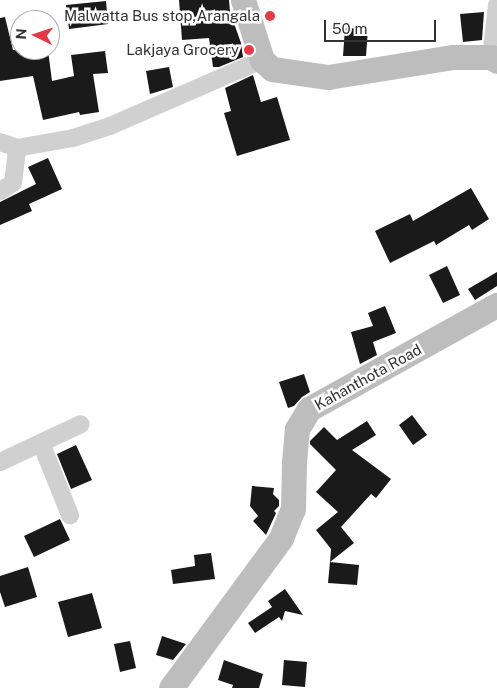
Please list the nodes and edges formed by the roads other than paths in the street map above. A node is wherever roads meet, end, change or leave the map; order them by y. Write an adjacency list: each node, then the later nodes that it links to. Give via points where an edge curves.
1 (243, 0): 4 (main road)
2 (497, 5): 3 (street)
3 (494, 59): 4 (main road, via 452,57 328,77 272,69)
4 (262, 60): 6 (street, via 110,126 73,138)
5 (0, 142): 6 (street)
6 (17, 148): 7 (street, via 14,183)
7 (0, 191)
8 (497, 305): 13 (main road, Kahanthota Road, via 309,409 297,429 293,509 282,538)
9 (81, 424): 10 (street)
10 (41, 443): 11 (street); 12 (street)
11 (0, 462)
12 (70, 515)
13 (171, 688)

